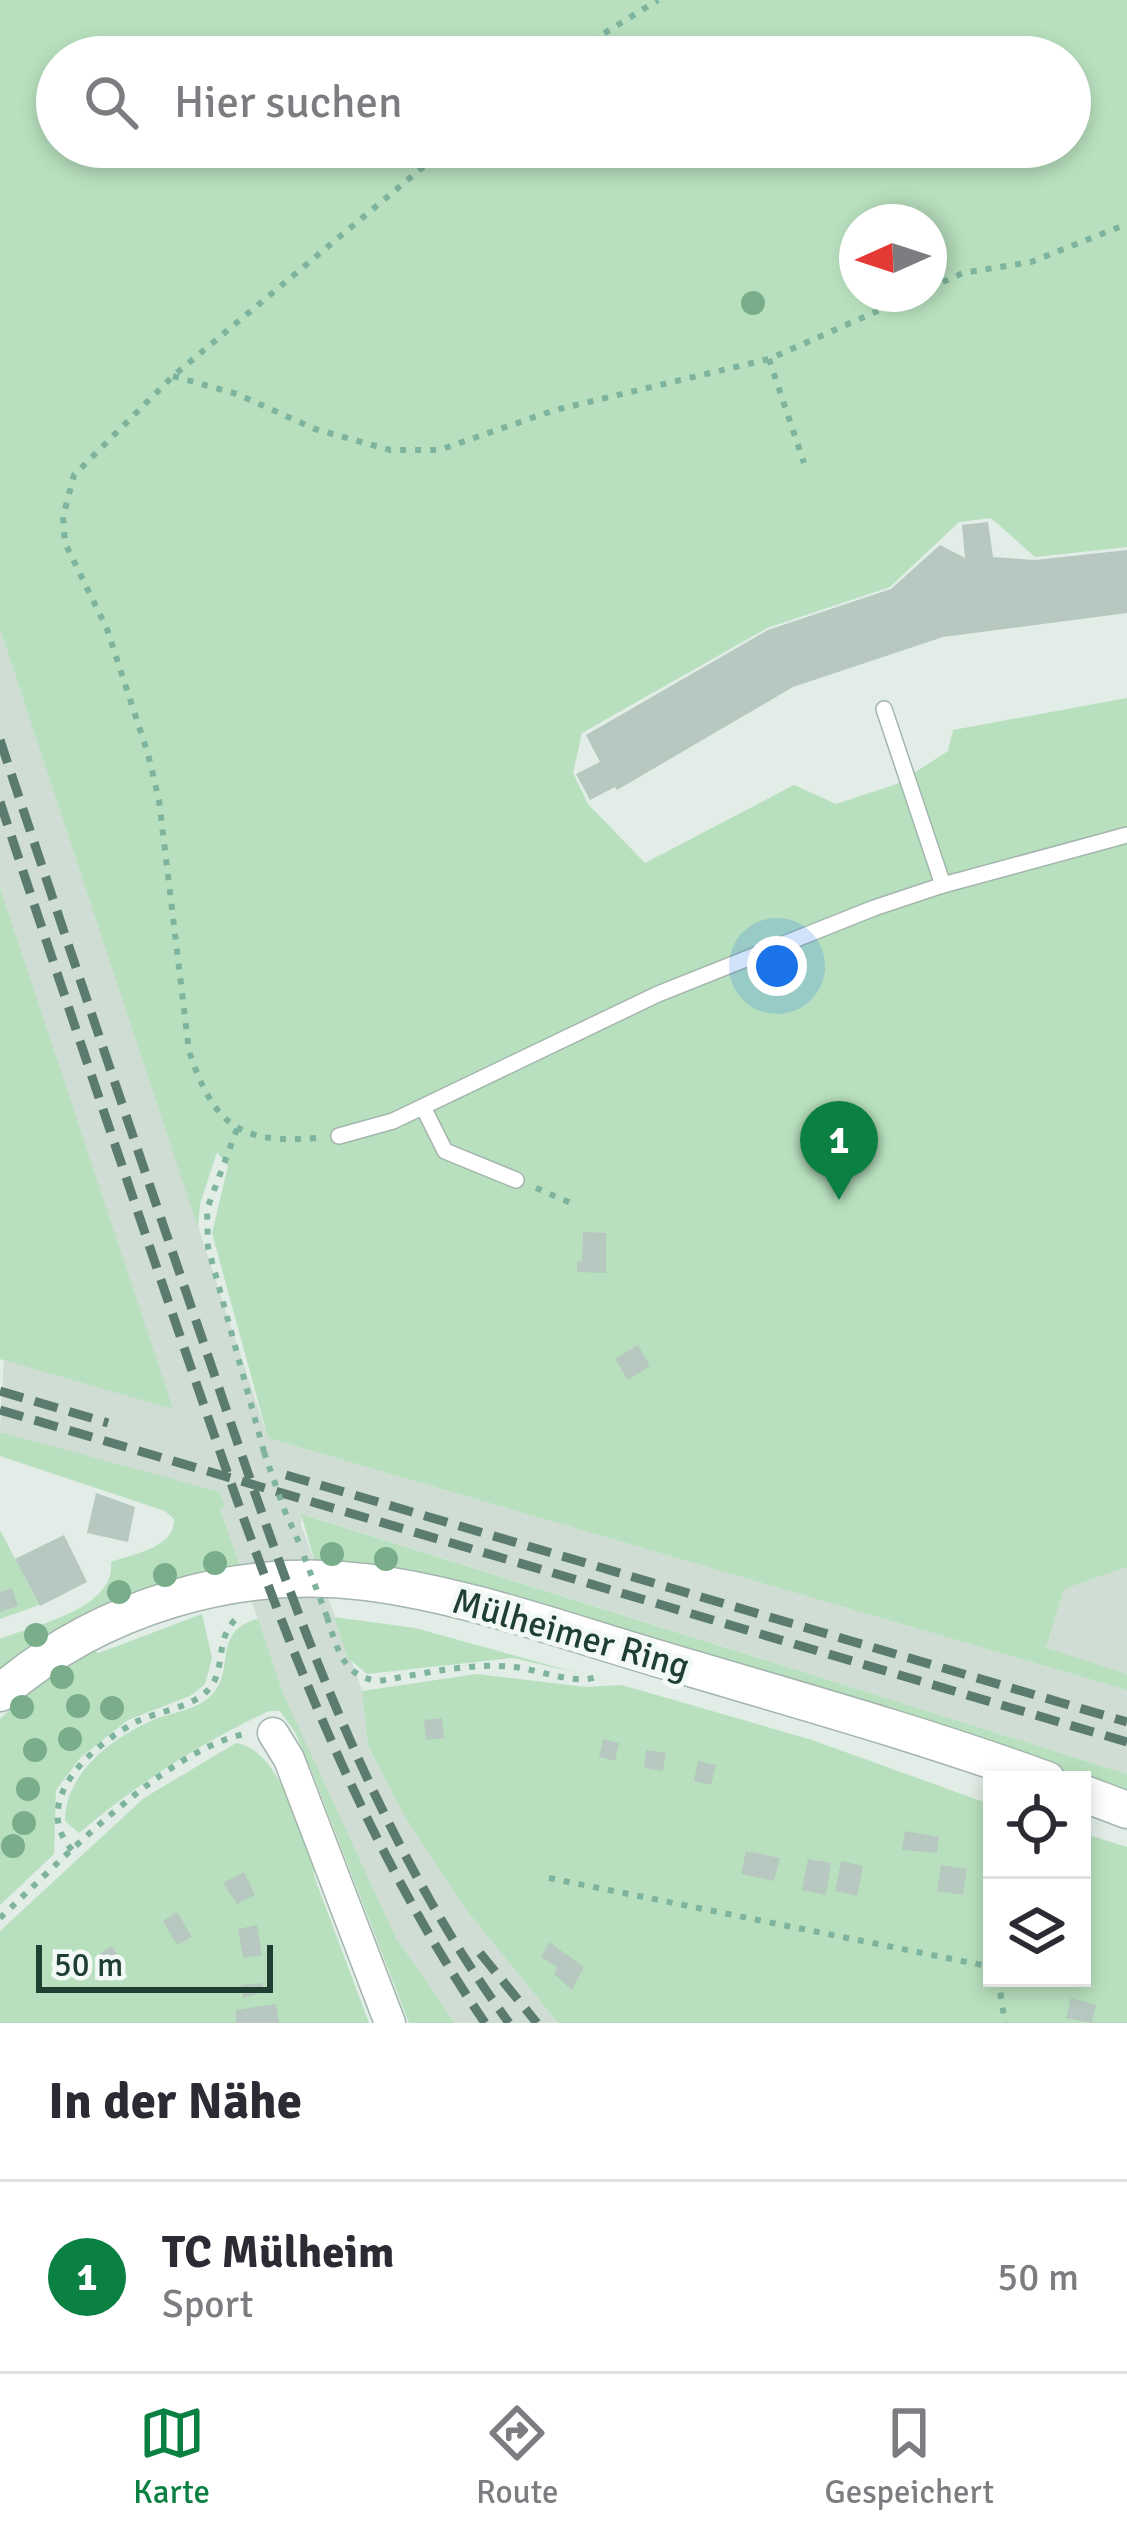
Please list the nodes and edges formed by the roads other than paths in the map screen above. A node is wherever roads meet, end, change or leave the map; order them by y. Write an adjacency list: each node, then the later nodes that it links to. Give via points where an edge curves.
1 (884, 709): 3 (lane)
2 (1127, 836): 3 (lane)
3 (943, 884): 4 (lane, via 658,994)
4 (423, 1107): 5 (lane); 6 (lane, via 445,1151)
5 (339, 1136)
6 (516, 1180)
7 (0, 1693): 8 (street, Mülheimer Ring, via 125,1616 194,1593 248,1598 322,1579 401,1588 509,1616)
8 (891, 1729): 10 (street, Mülheimer Ring); 11 (street, Mülheimer Ring)
9 (273, 1733): 15 (street)
10 (1022, 1771)
11 (983, 1776)
12 (1091, 1796): 14 (street)
13 (1091, 1808): 14 (street)
14 (1127, 1810)
15 (390, 2023)

